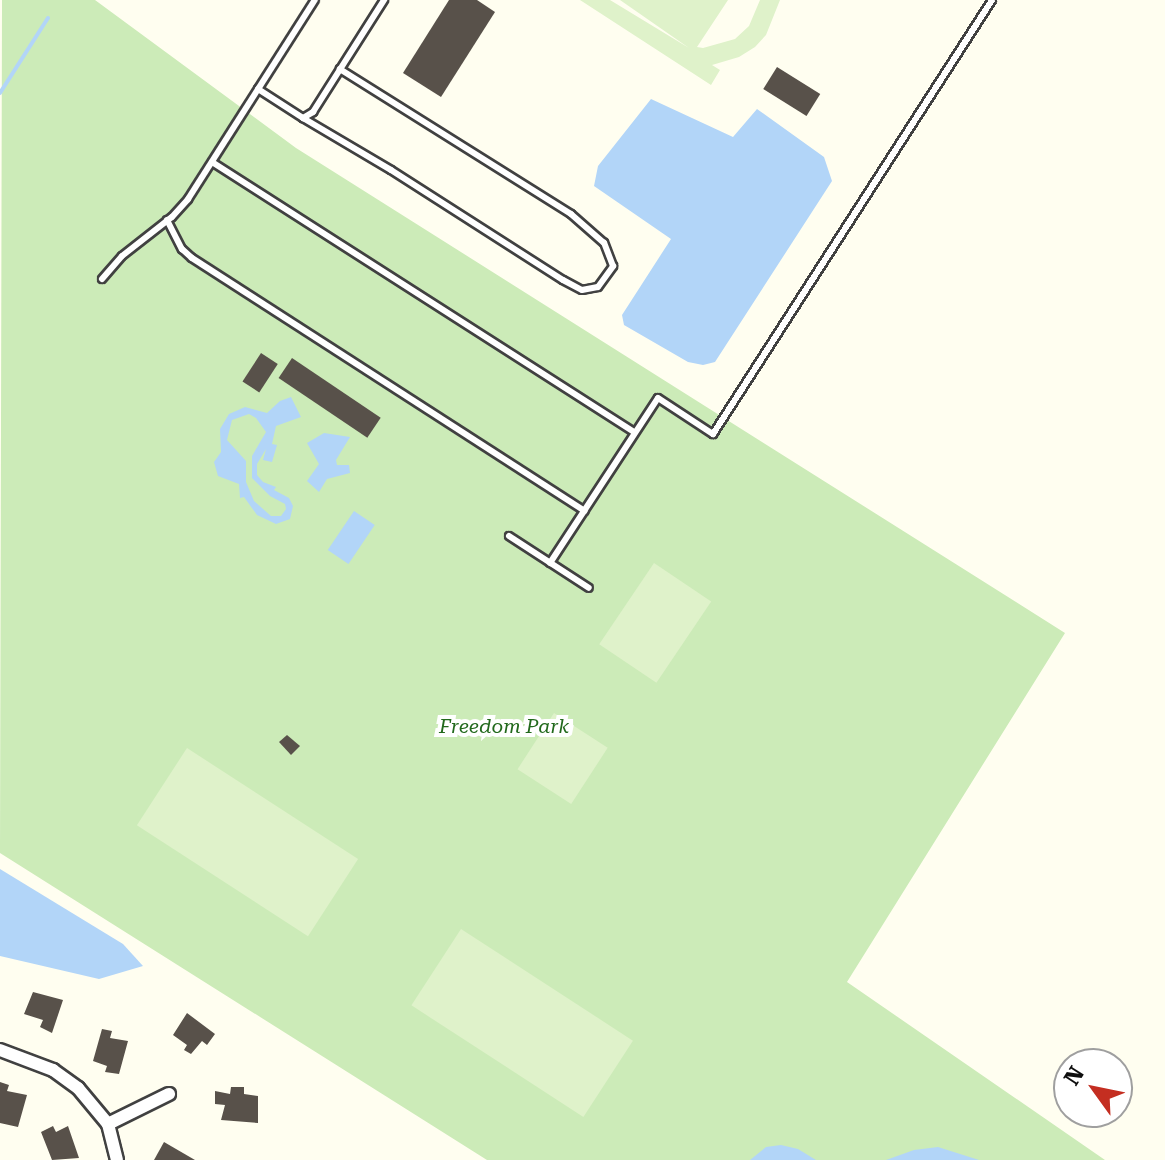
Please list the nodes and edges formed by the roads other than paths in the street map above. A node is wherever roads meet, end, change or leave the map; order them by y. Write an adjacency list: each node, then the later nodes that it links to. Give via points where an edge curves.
1 (315, 0): 5 (lane)
2 (384, 0): 4 (lane)
3 (992, 0): 10 (lane, via 713,434 658,398)
4 (340, 69): 6 (lane, via 313,112); 6 (lane, via 571,214 604,243 613,266 598,287 582,290 563,280)
5 (258, 89): 6 (lane); 7 (lane)
6 (303, 118)
7 (212, 162): 8 (lane); 10 (lane)
8 (167, 220): 9 (lane); 11 (lane, via 192,258)
9 (102, 279)
10 (634, 432): 11 (lane)
11 (584, 511): 13 (lane)
12 (509, 536): 13 (lane)
13 (550, 563): 14 (lane)
14 (589, 588)
15 (0, 1050): 17 (street, via 53,1070 78,1088)
16 (169, 1094): 17 (street)
17 (108, 1124): 18 (street)
18 (117, 1160)

